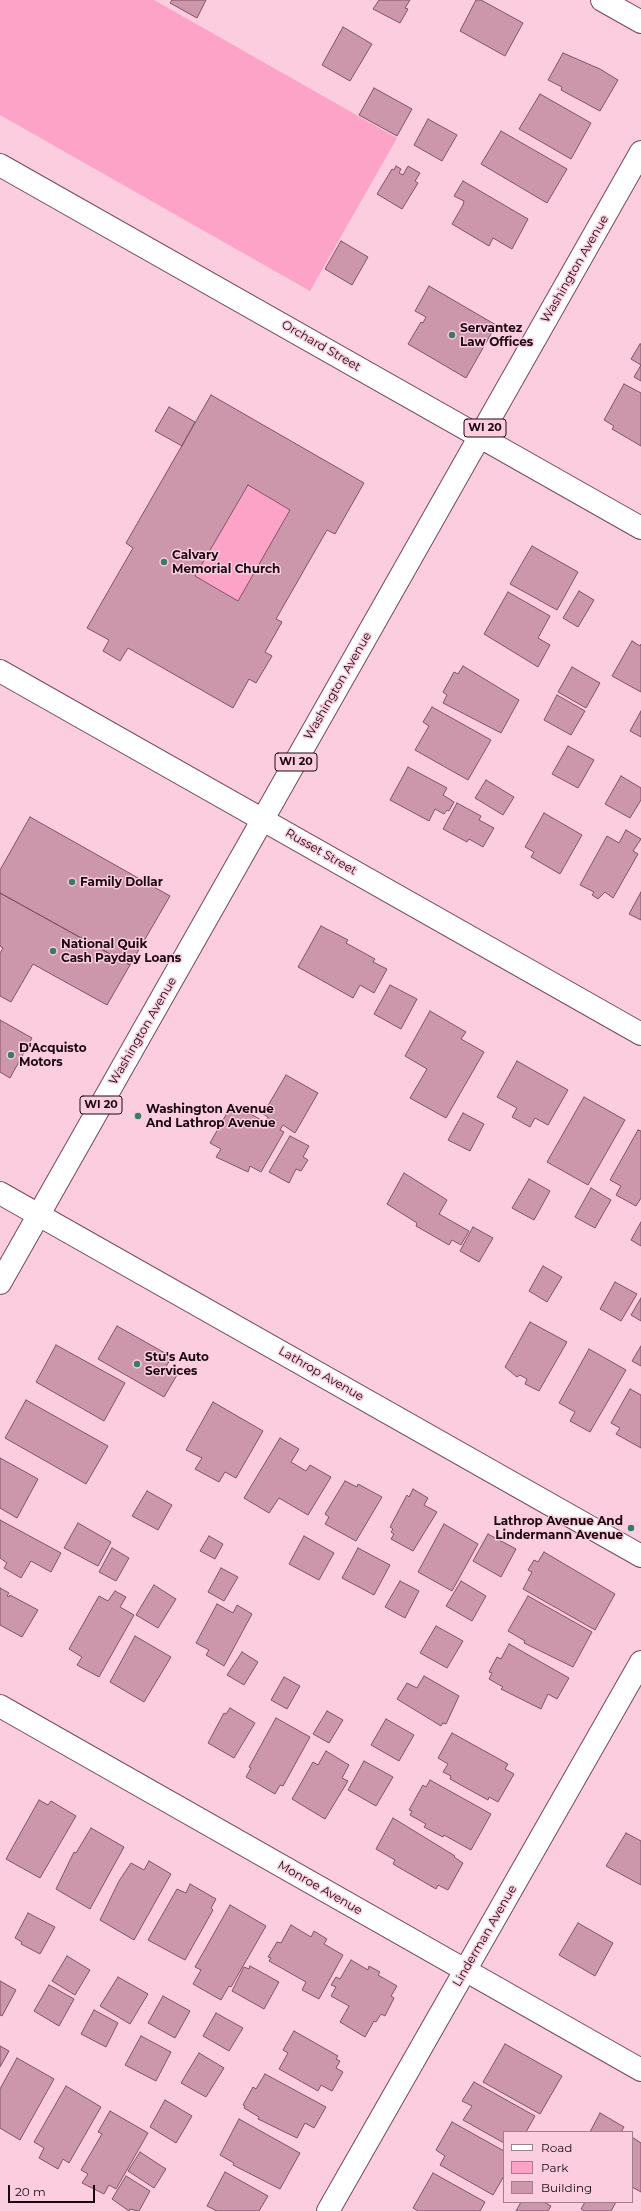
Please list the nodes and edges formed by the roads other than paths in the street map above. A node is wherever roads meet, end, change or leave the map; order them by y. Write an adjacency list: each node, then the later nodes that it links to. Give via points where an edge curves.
1 (602, 0): 2 (street)
2 (641, 22)
3 (641, 152): 5 (street, Washington Avenue / WI 20)
4 (0, 165): 5 (street, Orchard Street)
5 (480, 437): 6 (street, Orchard Street); 8 (street, Washington Avenue / WI 20)
6 (641, 528)
7 (0, 671): 8 (street, Russet Street)
8 (263, 819): 9 (street, Russet Street); 11 (street, Washington Avenue / WI 20)
9 (641, 1034)
10 (0, 1193): 11 (street, Lathrop Avenue)
11 (39, 1215): 12 (street, Washington Avenue / WI 20); 13 (street, Lathrop Avenue)
12 (0, 1283)
13 (641, 1556)
14 (641, 1662): 16 (street, Linderman Avenue)
15 (0, 1706): 16 (street, Monroe Avenue)
16 (466, 1970): 17 (street, Monroe Avenue); 18 (street, Linderman Avenue)
17 (641, 2070)
18 (328, 2211)

